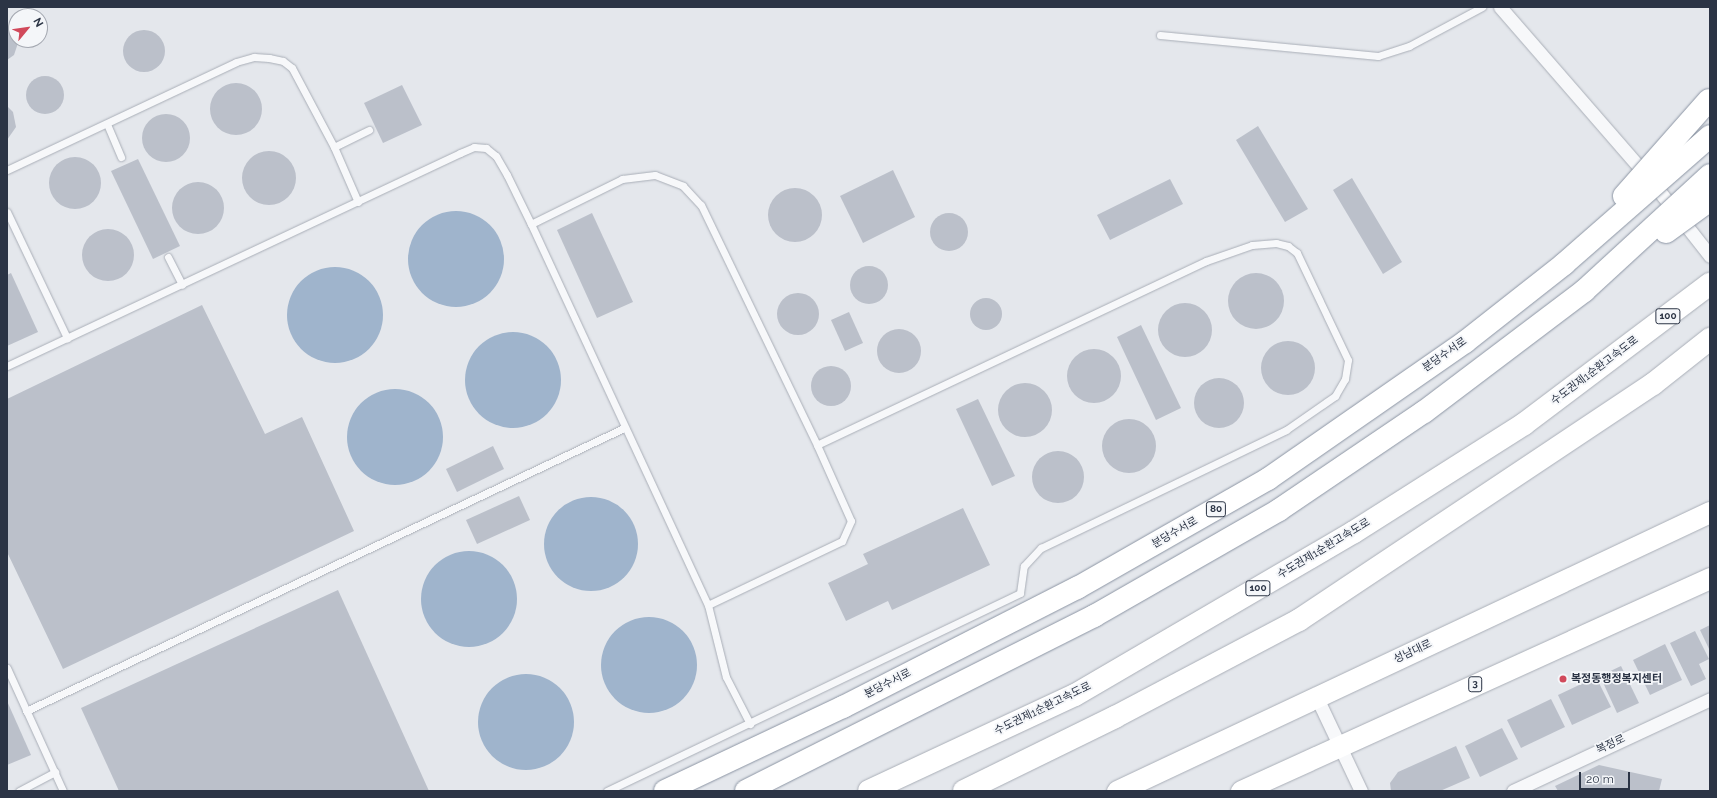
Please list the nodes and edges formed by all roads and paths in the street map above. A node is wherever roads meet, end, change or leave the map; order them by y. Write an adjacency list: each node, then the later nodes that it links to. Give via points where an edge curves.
1 (1482, 7): 3 (lane, via 1409,46 1378,56)
2 (1500, 7): 16 (street, via 1652,182)
3 (1160, 35)
4 (1710, 99): 18 (highway, bridge)
5 (107, 124): 8 (lane, via 236,62 254,57 269,58 283,61 292,68); 9 (lane); 10 (lane)
6 (369, 130): 8 (lane)
7 (1710, 136): 18 (highway, 분당수서로 / 80, bridge)
8 (334, 147): 13 (lane)
9 (121, 157)
10 (7, 170)
11 (1710, 175): 21 (highway, bridge)
12 (1710, 200): 21 (highway, bridge)
13 (358, 202): 15 (lane, via 474,147 486,148 496,156); 20 (lane)
14 (7, 212): 22 (lane)
15 (531, 224): 25 (lane); 26 (lane, via 622,179 655,174 682,186 701,205)
16 (1710, 256)
17 (168, 257): 20 (lane)
18 (1564, 264): 40 (highway, 분당수서로 / 80, bridge, via 1465,342 1268,480 1077,588 843,707)
19 (1710, 284): 42 (highway, 수도권제1순환고속도로 / 100, via 1524,424 1341,540 1075,695)
20 (182, 285): 22 (lane)
21 (1584, 291): 41 (highway, bridge, via 1424,412 1279,510 1094,616)
22 (67, 338): 24 (lane)
23 (1710, 339): 43 (highway, via 1653,384 1299,620 1115,717)
24 (7, 366)
25 (624, 428): 29 (lane); 33 (lane)
26 (817, 445): 29 (lane, via 851,521 842,541); 34 (lane, via 1206,261 1252,245 1276,243 1288,246 1297,253 1348,360 1345,379 1335,396 1286,430 1041,548 1024,566 1020,593)
27 (1710, 512): 31 (main road, 성남대로)
28 (1710, 578): 35 (main road, 3)
29 (708, 605): 34 (lane, via 726,677)
30 (7, 668): 33 (lane)
31 (1317, 698): 35 (street); 44 (main road, 성남대로)
32 (1710, 698): 47 (street, 복정로)
33 (26, 711): 36 (lane)
34 (750, 724): 39 (lane)
35 (1339, 746): 45 (main road, 3); 46 (street)
36 (55, 772): 37 (lane); 38 (lane)
37 (19, 791)
38 (63, 791)
39 (607, 791)
40 (664, 791)
41 (746, 791)
42 (869, 791)
43 (964, 791)
44 (1116, 791)
45 (1241, 791)
46 (1361, 791)
47 (1513, 791)

